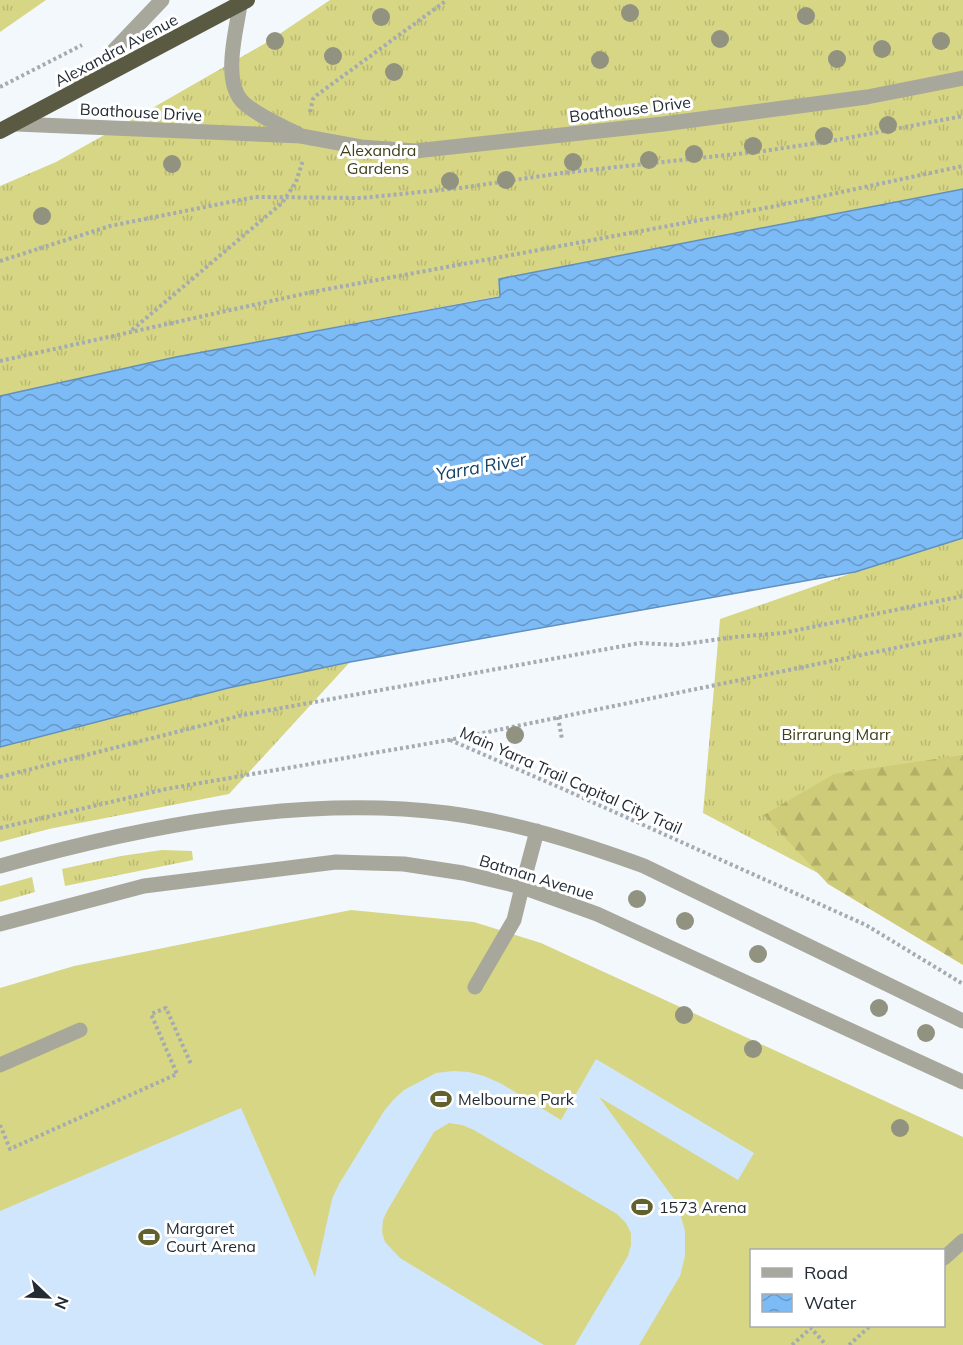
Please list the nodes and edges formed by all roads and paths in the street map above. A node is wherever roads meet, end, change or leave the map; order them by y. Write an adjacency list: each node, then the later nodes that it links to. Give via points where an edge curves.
1 (162, 0): 5 (street)
2 (447, 0): 9 (path, via 317,95)
3 (244, 2): 5 (highway, Alexandra Avenue); 9 (street, Boathouse Drive, via 232,65 235,91 250,108)
4 (963, 78): 9 (street, Boathouse Drive, via 867,97 415,152)
5 (73, 93): 7 (highway, Alexandra Avenue)
6 (963, 116): 11 (path, via 774,150 460,188 362,198)
7 (16, 124): 8 (highway, Alexandra Avenue); 9 (street, Boathouse Drive)
8 (0, 131)
9 (304, 136): 11 (path, via 300,174)
10 (963, 166): 13 (path, via 776,206 312,292)
11 (287, 196): 12 (path, via 255,197 110,226); 13 (path)
12 (0, 261)
13 (131, 331): 14 (path)
14 (0, 362)
15 (963, 596): 20 (path, via 783,633 677,645 640,643 243,715)
16 (963, 634): 17 (path)
17 (558, 717): 18 (path); 19 (path)
18 (562, 739)
19 (449, 740): 21 (path, Main Yarra Trail Capital City Trail, via 166,789); 26 (path, Main Yarra Trail Capital City Trail, via 866,925)
20 (0, 777)
21 (0, 828)
22 (537, 831): 23 (street, via 449,813 382,807 310,809 181,825 56,850); 24 (street); 28 (street, via 644,866)
23 (0, 866)
24 (522, 887): 25 (street, Batman Avenue, via 404,864 336,862 144,886); 27 (street, via 514,920); 32 (street, Batman Avenue, via 597,914)
25 (0, 924)
26 (963, 984)
27 (475, 987)
28 (963, 1021)
29 (80, 1030): 31 (street)
30 (191, 1064): 33 (path, via 166,1008 151,1014 177,1074 10,1149)
31 (0, 1065)
32 (963, 1082)
33 (0, 1125)
34 (963, 1241): 35 (street)
35 (945, 1257)
36 (869, 1327): 39 (path)
37 (792, 1345): 38 (path, via 811,1328)
38 (826, 1345)
39 (849, 1345)

